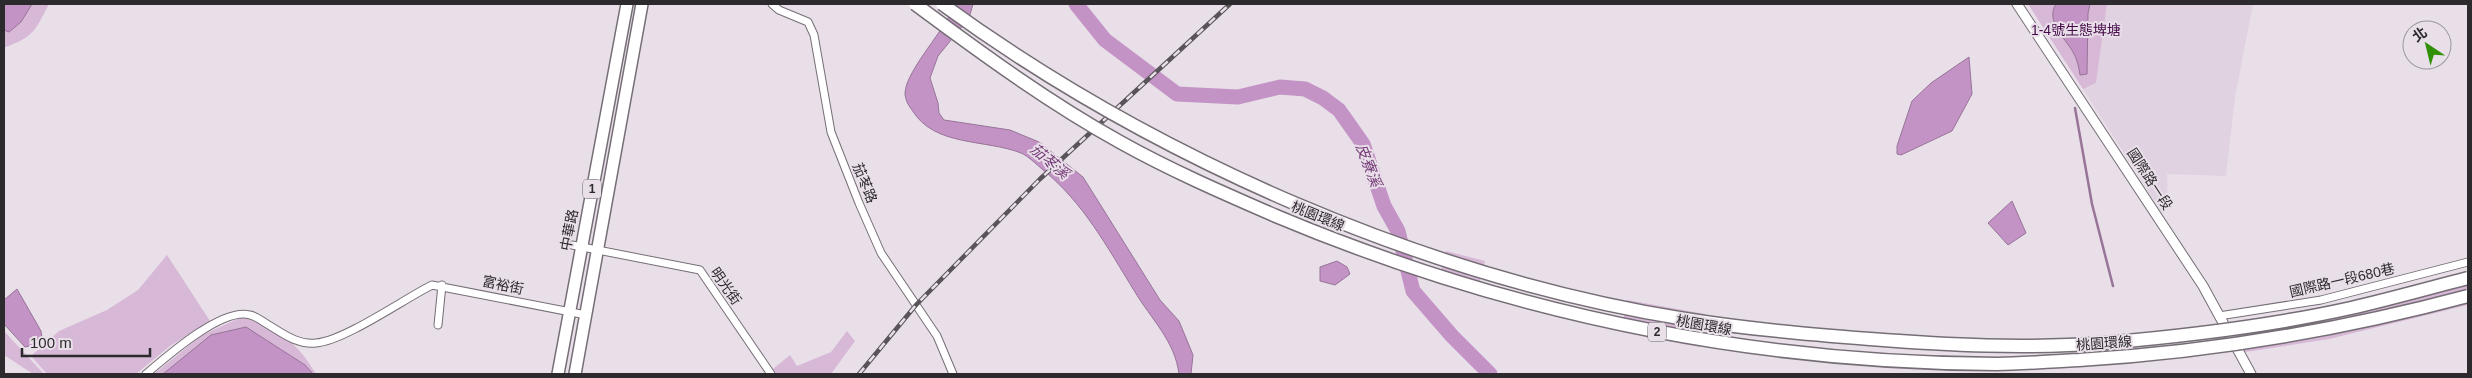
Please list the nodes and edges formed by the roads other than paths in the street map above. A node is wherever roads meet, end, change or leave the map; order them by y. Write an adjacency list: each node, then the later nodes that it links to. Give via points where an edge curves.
1 (627, 4): 7 (main road, 中華路 / 1)
2 (642, 4): 8 (main road, 1)
3 (772, 4): 21 (street, 茄苳路, via 808,22 814,35 831,132 856,194 881,253 937,336)
4 (915, 4): 12 (highway, 桃園環線 / 2, bridge, via 1050,100 1120,142 1215,190 1368,253 1525,303 1592,320 1765,350 1872,360 1999,364 2174,352 2256,341 2383,318)
5 (942, 4): 10 (highway, 桃園環線 / 2, bridge, via 978,30 1130,124 1307,209 1374,235 1532,286 1682,318 1769,331 1941,345 1999,347 2102,343 2264,324 2348,309)
6 (2017, 4): 15 (street, 國際路一段, via 2200,281)
7 (577, 246): 8 (street, 明光街); 13 (main road, 中華路 / 1)
8 (598, 250): 14 (main road, 1); 20 (street, 明光街, via 700,270)
9 (2468, 262): 15 (street, 國際路一段680巷, via 2321,300)
10 (2468, 278)
11 (442, 285): 13 (street, 富裕街); 16 (street); 17 (street, 富裕街, via 432,285 367,322 317,344 288,337 249,315 235,316 180,344)
12 (2468, 296)
13 (569, 312): 14 (street, 富裕街); 18 (main road, 中華路 / 1)
14 (586, 316): 19 (main road, 1)
15 (2219, 316): 22 (street, 國際路一段)
16 (438, 325)
17 (146, 374)
18 (558, 374)
19 (575, 374)
20 (771, 374)
21 (953, 374)
22 (2251, 374)

